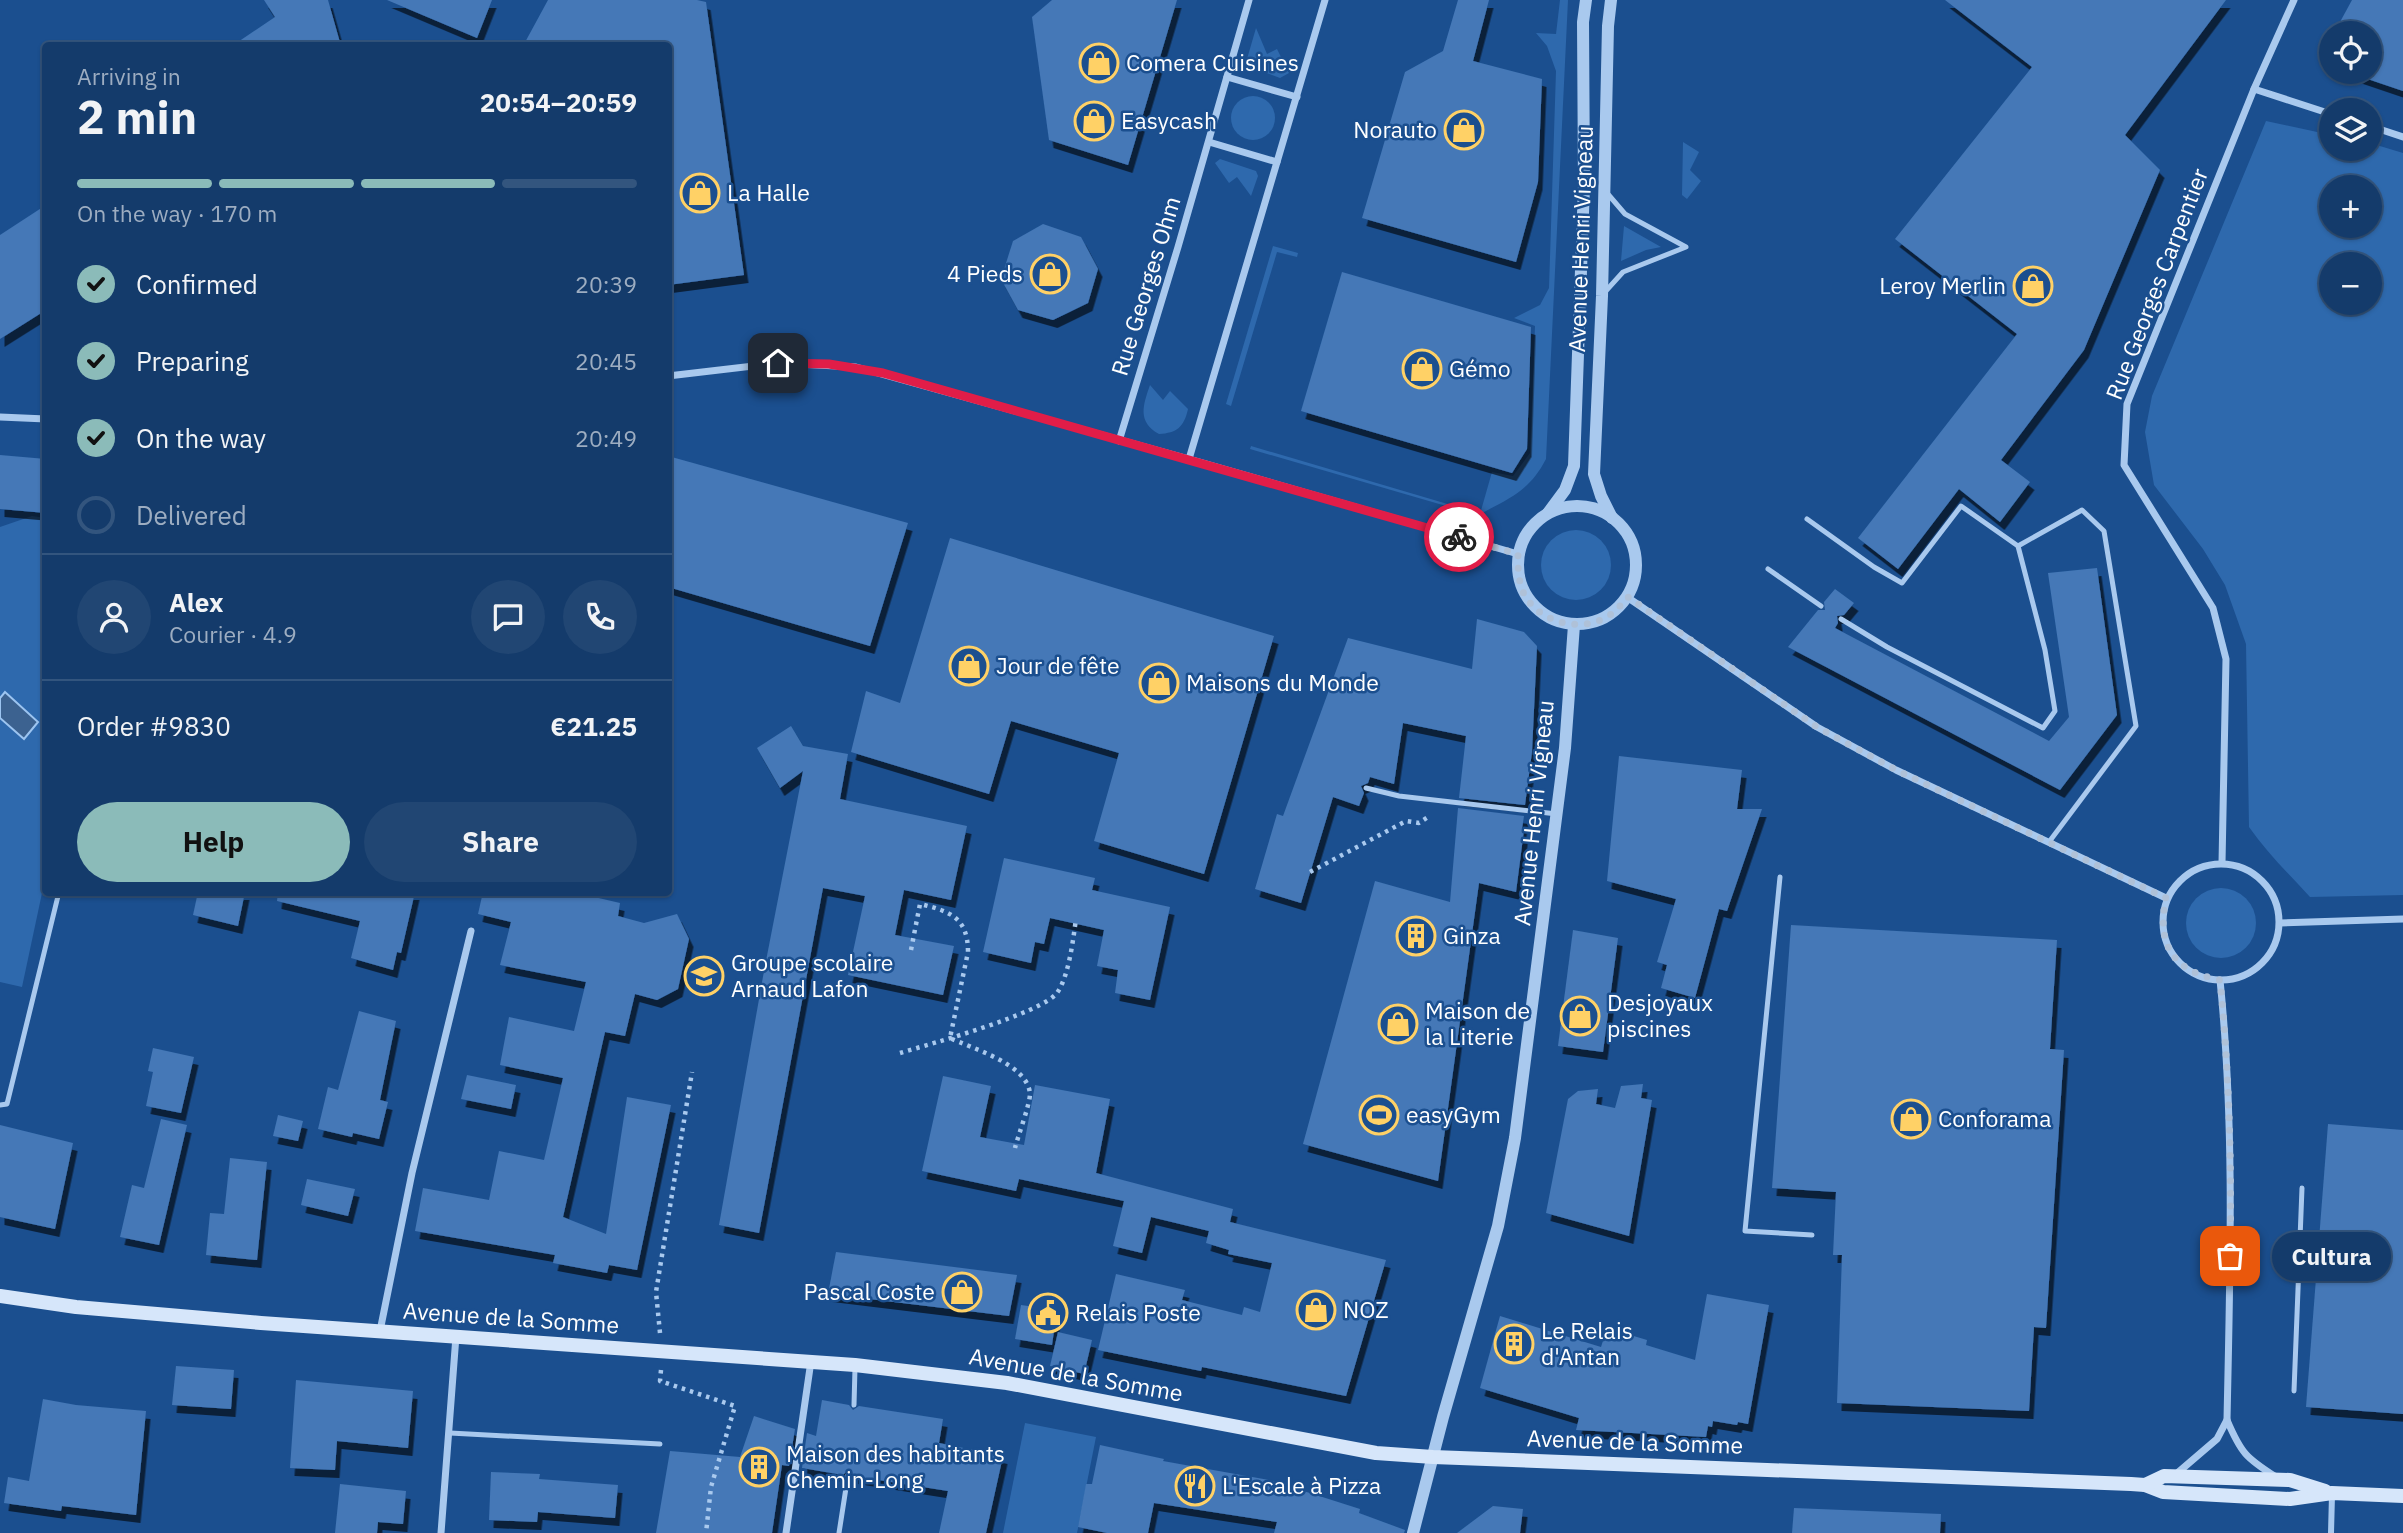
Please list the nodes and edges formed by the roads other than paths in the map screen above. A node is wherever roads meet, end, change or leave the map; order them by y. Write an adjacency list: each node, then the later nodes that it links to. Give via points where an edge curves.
1 (1249, 0): 6 (street, Rue Georges Ohm)
2 (1325, 0): 8 (street)
3 (1586, 0): 21 (street, Avenue Henri Vigneau, via 1574,466 1565,490)
4 (1611, 0): 14 (street, Avenue Henri Vigneau)
5 (2294, 0): 7 (street, Rue Georges Carpentier)
6 (1227, 77): 8 (street); 12 (street, Rue Georges Ohm)
7 (2254, 89): 9 (street); 34 (street, Rue Georges Carpentier, via 2127,404 2124,465 2217,621 2226,659)
8 (1297, 96): 13 (street)
9 (2319, 110)
10 (2382, 130): 11 (street)
11 (2403, 137)
12 (1209, 142): 13 (street); 19 (street, Rue Georges Ohm)
13 (1277, 162): 20 (street)
14 (1603, 189): 15 (street, Avenue Henri Vigneau); 15 (lane, via 1625,214 1686,247 1623,272)
15 (1602, 296): 22 (street, Avenue Henri Vigneau, via 1594,474)
16 (672, 376): 19 (street, via 778,363 856,367)
17 (0, 417): 18 (street)
18 (42, 419)
19 (1119, 441): 20 (street)
20 (1189, 459): 25 (street)
21 (1548, 513): 22 (street, via 1581,506); 25 (street, Avenue Henri Vigneau, via 1534,523)
22 (1612, 517): 27 (street, Avenue Henri Vigneau, via 1633,545 1636,563)
23 (1807, 519): 24 (lane, via 1902,583 1961,506)
24 (2018, 546): 29 (lane, via 2045,650 2054,711 2043,728); 33 (lane, via 2082,510 2104,531 2136,726)
25 (1518, 554): 30 (street, via 1524,594 1554,621)
26 (1768, 569): 28 (lane)
27 (1628, 597): 30 (street, via 1605,618); 33 (street, via 1817,727)
28 (1821, 606)
29 (1841, 620)
30 (1574, 625): 32 (street, Avenue Henri Vigneau)
31 (1366, 788): 32 (lane)
32 (1557, 814): 55 (street, Avenue Henri Vigneau, via 1498,1226)
33 (2049, 842): 37 (street)
34 (2222, 863): 37 (street, via 2202,866 2182,877); 39 (street, via 2256,875 2271,891)
35 (1780, 877): 44 (lane, via 1745,1231)
36 (58, 896): 42 (lane, via 7,1104)
37 (2166, 898): 41 (street, via 2162,919 2172,955 2199,976)
38 (2403, 919): 39 (street)
39 (2280, 923): 41 (street, via 2266,960 2240,978)
40 (471, 931): 46 (street, via 412,1173)
41 (2220, 980): 52 (street, via 2231,1201)
42 (0, 1105)
43 (2302, 1188): 50 (lane)
44 (1812, 1235)
45 (0, 1296): 46 (main road, Avenue de la Somme, via 76,1307)
46 (380, 1331): 47 (main road, Avenue de la Somme)
47 (456, 1335): 48 (main road, Avenue de la Somme); 53 (street)
48 (811, 1360): 49 (main road, Avenue de la Somme); 63 (street)
49 (855, 1365): 51 (lane); 55 (main road, Avenue de la Somme, via 1007,1383 1376,1453)
50 (2294, 1391)
51 (854, 1405)
52 (2227, 1420): 57 (street, via 2217,1439); 58 (street, via 2250,1461)
53 (450, 1433): 54 (lane); 62 (street)
54 (660, 1444)
55 (1433, 1457): 59 (main road, Avenue de la Somme); 65 (street, Avenue Henri Vigneau)
56 (848, 1475): 64 (lane)
57 (2174, 1476): 58 (main road, Avenue de la Somme); 59 (main road, Avenue de la Somme)
58 (2281, 1480): 60 (main road, Avenue de la Somme)
59 (2145, 1485): 60 (main road, Avenue de la Somme, via 2163,1492 2290,1499)
60 (2332, 1493): 61 (main road, Avenue de la Somme); 66 (street)
61 (2403, 1496)
62 (441, 1533)
63 (786, 1533)
64 (839, 1533)
65 (1413, 1533)
66 (2331, 1533)

